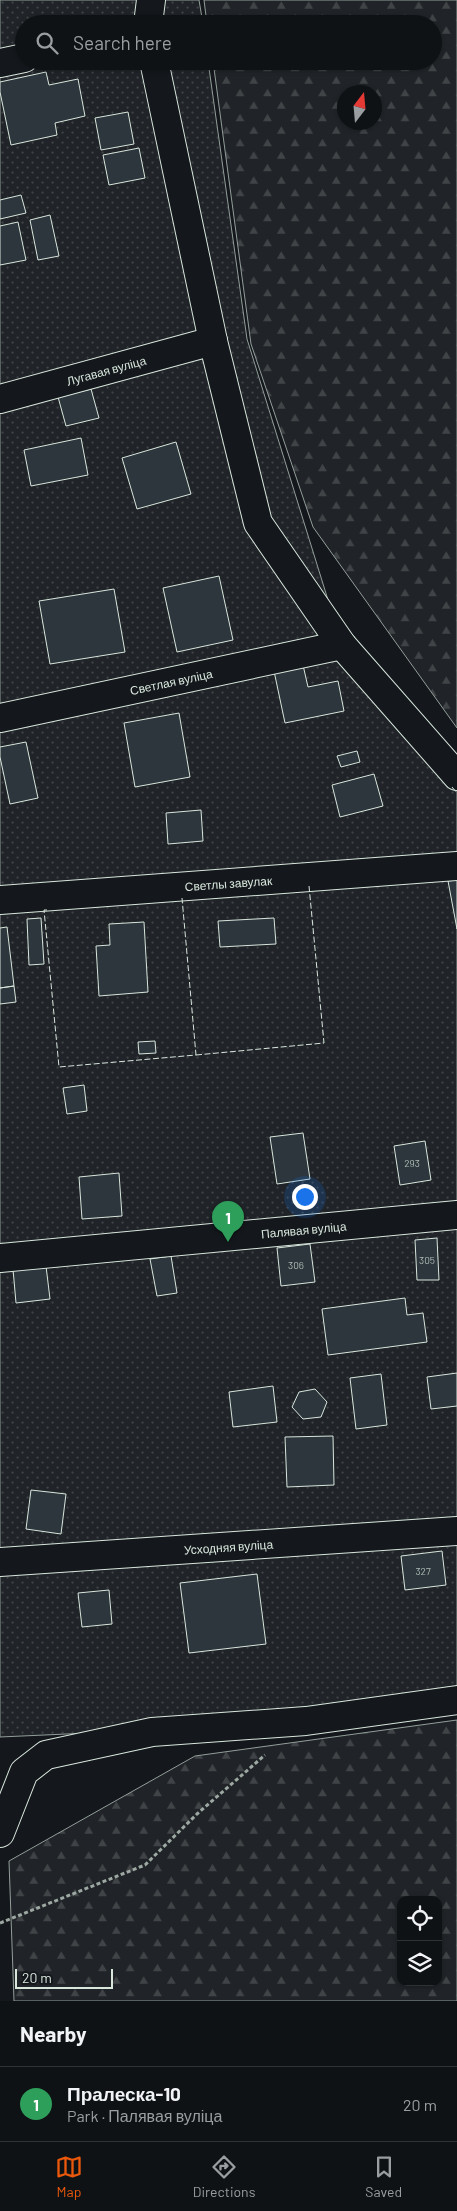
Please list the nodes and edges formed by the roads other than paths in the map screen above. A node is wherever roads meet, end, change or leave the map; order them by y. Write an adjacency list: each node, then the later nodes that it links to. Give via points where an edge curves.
1 (151, 0): 2 (street)
2 (149, 15)
3 (15, 60): 4 (street)
4 (0, 63)
5 (156, 70): 6 (street)
6 (213, 341): 7 (street, Лугавая вуліца); 8 (street, via 258,523)
7 (0, 399)
8 (342, 645): 9 (street, Светлая вуліца); 10 (street)
9 (0, 718)
10 (457, 776)
11 (457, 866): 12 (street, Светлы завулак)
12 (0, 900)
13 (457, 1215): 14 (street, Палявая вуліца)
14 (0, 1258)
15 (457, 1530): 16 (street, Усходняя вуліца)
16 (0, 1562)
17 (457, 1700): 18 (street, via 306,1721 152,1732 46,1755 24,1772)
18 (0, 1833)

